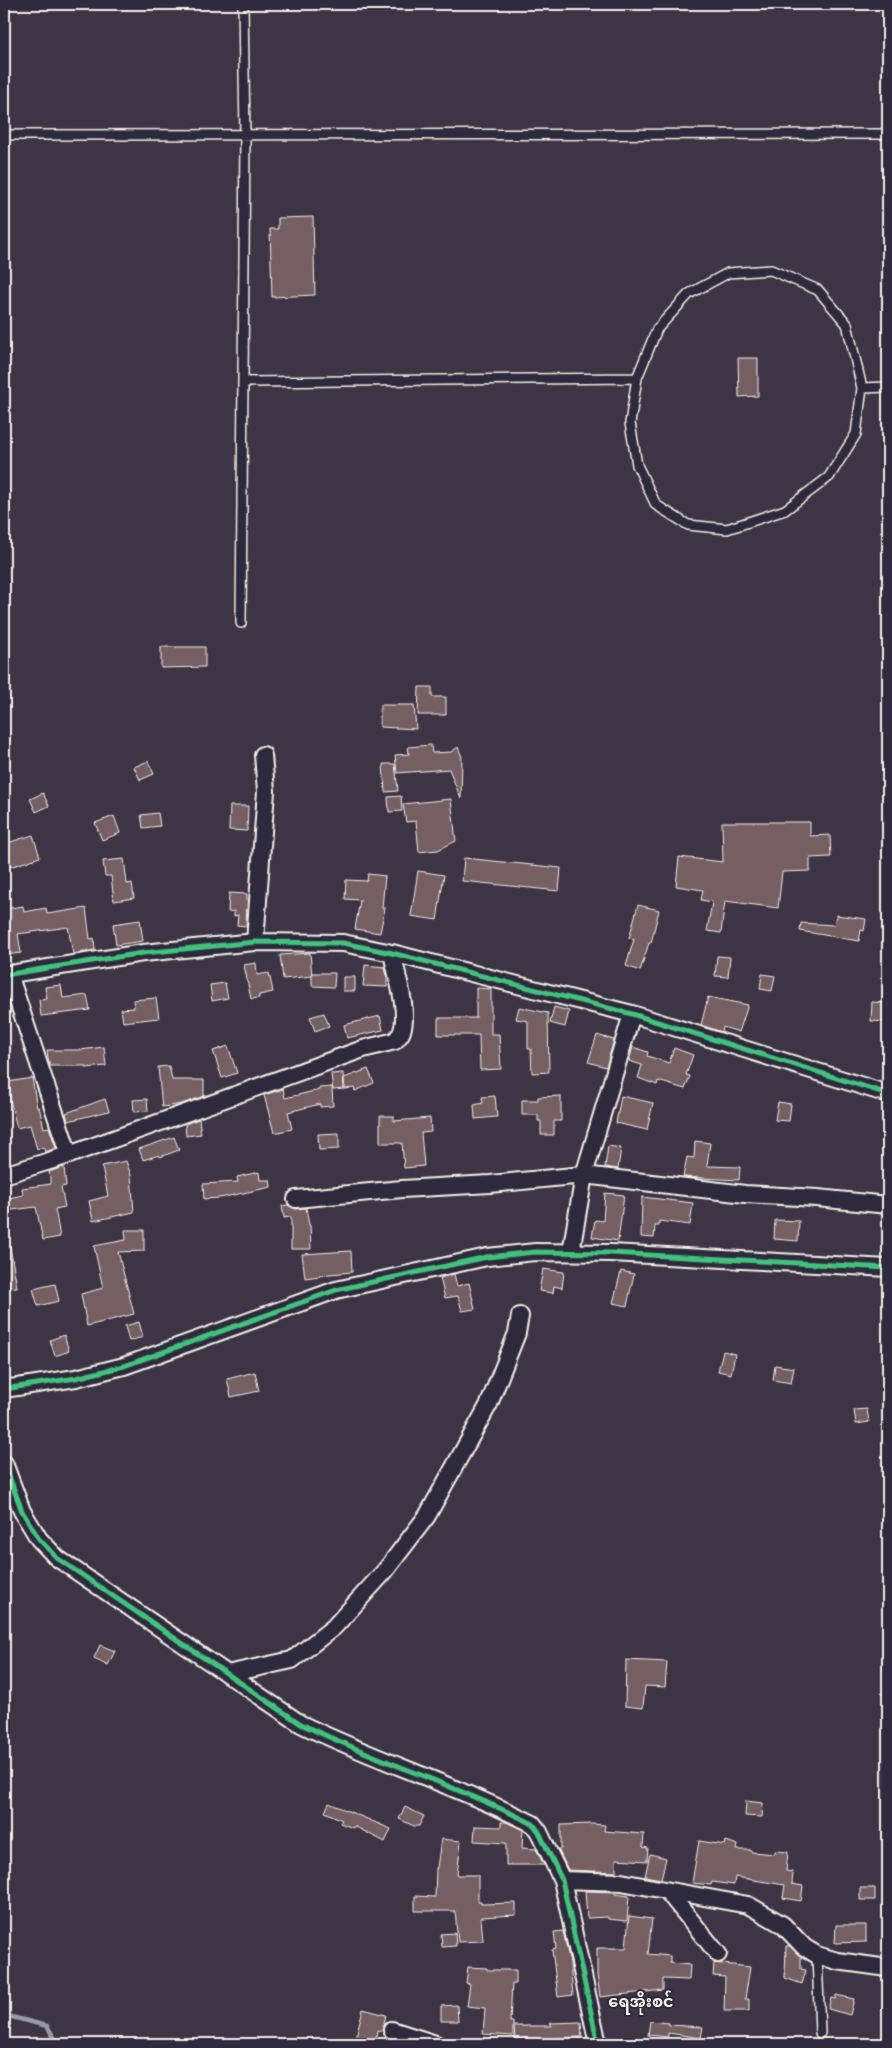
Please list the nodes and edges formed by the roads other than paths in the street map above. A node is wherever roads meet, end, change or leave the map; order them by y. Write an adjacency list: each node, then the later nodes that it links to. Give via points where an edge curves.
1 (243, 4): 4 (lane)
2 (888, 134): 4 (lane)
3 (4, 135): 4 (lane)
4 (245, 136): 6 (lane)
5 (637, 378): 6 (lane); 8 (lane, via 658,329 689,294 728,273 771,270 818,290 847,324); 8 (lane, via 630,423 637,465 656,505 688,526 727,529 785,510 829,477 856,434)
6 (243, 382): 9 (lane)
7 (888, 386): 8 (lane)
8 (862, 388)
9 (241, 623)
10 (262, 755): 11 (street, via 266,791)
11 (255, 942): 12 (street, via 343,943); 13 (street, via 143,953)
12 (392, 953): 14 (street); 16 (street, via 404,1016 402,1031 395,1041 363,1049)
13 (6, 974): 16 (street)
14 (632, 1014): 15 (street); 18 (street)
15 (888, 1094)
16 (69, 1155): 17 (street)
17 (4, 1175)
18 (584, 1176): 19 (street); 20 (street, via 745,1194); 21 (street)
19 (296, 1200)
20 (888, 1205)
21 (571, 1252): 22 (street); 24 (street, via 487,1257 336,1290 124,1366 76,1378)
22 (888, 1268)
23 (520, 1316): 26 (street, via 517,1333 490,1404 427,1516 385,1571 334,1627 292,1660)
24 (4, 1389)
25 (4, 1463): 26 (street, via 22,1511 39,1539 57,1558)
26 (227, 1674): 27 (street, via 309,1728 341,1744 534,1824)
27 (562, 1880): 28 (street, via 621,1882); 35 (street)
28 (667, 1891): 29 (street); 30 (street, via 748,1906 783,1925 804,1947)
29 (718, 1954)
30 (818, 1955): 31 (street, via 837,1962); 33 (lane)
31 (888, 1968)
32 (392, 2030): 34 (street)
33 (820, 2033)
34 (436, 2044)
35 (598, 2044)

